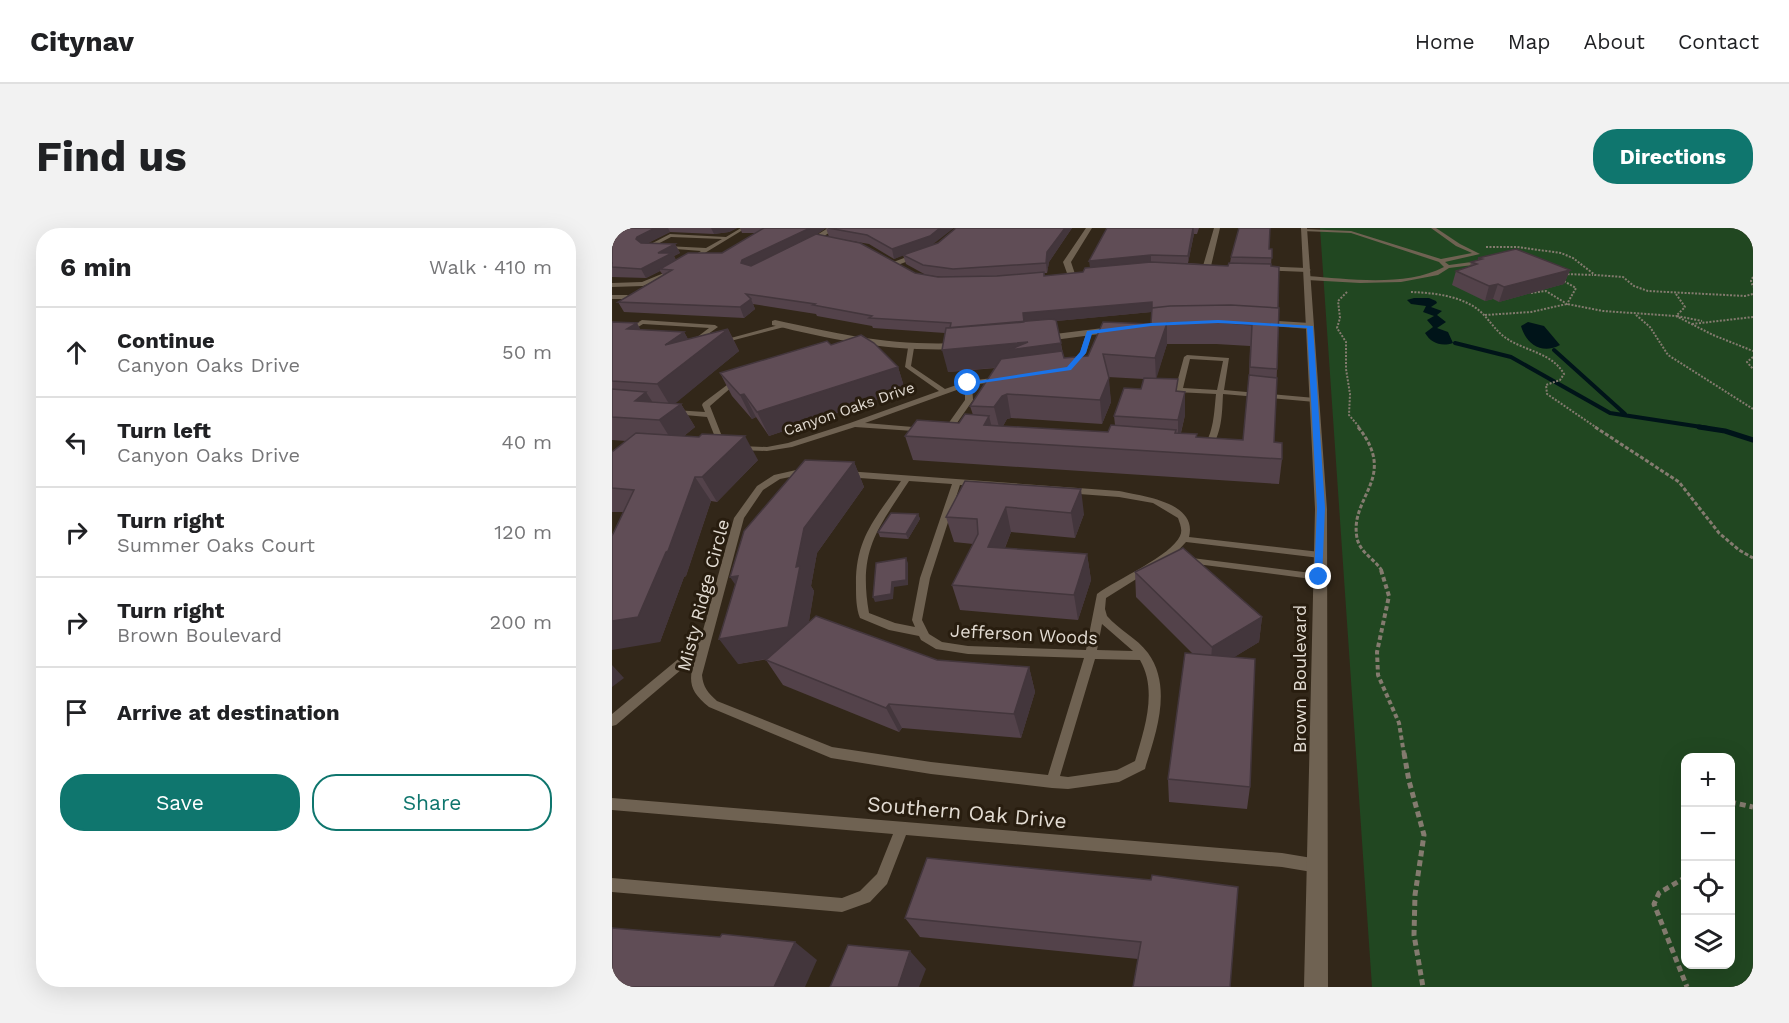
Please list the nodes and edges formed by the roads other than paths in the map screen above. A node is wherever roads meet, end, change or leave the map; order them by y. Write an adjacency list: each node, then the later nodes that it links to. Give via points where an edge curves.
1 (744, 228): 8 (lane)
2 (833, 228): 9 (street, via 822,239)
3 (1089, 228): 24 (street, via 1067,262)
4 (1217, 228): 18 (street)
5 (1433, 228): 13 (lane, via 1458,245 1481,254)
6 (1304, 229): 7 (lane); 26 (street, Brown Boulevard)
7 (1349, 230): 13 (lane)
8 (726, 238): 11 (lane); 11 (lane, via 670,235 646,248)
9 (798, 248)
10 (936, 249): 16 (street)
11 (707, 250): 14 (lane)
12 (884, 259): 16 (street)
13 (1441, 261): 20 (lane)
14 (687, 262)
15 (1479, 263): 20 (lane)
16 (892, 264): 23 (street)
17 (1196, 266): 18 (street)
18 (1207, 266): 19 (street)
19 (1219, 267)
20 (1448, 267): 26 (lane, via 1397,281)
21 (677, 268): 28 (lane, via 643,284)
22 (1254, 268): 26 (street)
23 (902, 269)
24 (1071, 273): 25 (street); 27 (street)
25 (1082, 273)
26 (1307, 274): 34 (street, Brown Boulevard)
27 (1059, 275)
28 (612, 285)
29 (612, 297): 30 (lane)
30 (627, 297)
31 (775, 323): 33 (street)
32 (1250, 323): 34 (street)
33 (786, 325): 41 (lane, via 719,342); 43 (street, via 843,343)
34 (1310, 326): 50 (street, Brown Boulevard)
35 (1130, 328): 36 (street)
36 (1089, 332): 39 (street); 44 (lane, via 1083,353 1069,369)
37 (628, 338): 38 (lane)
38 (614, 339): 41 (lane, via 642,322 715,327)
39 (1034, 340)
40 (683, 341): 41 (lane)
41 (694, 342)
42 (970, 345): 43 (street)
43 (911, 348): 48 (lane, Canyon Oaks Drive, via 908,367)
44 (1063, 370)
45 (744, 374): 52 (lane, via 706,405)
46 (1012, 377): 47 (lane, Canyon Oaks Drive)
47 (968, 383): 48 (lane, Canyon Oaks Drive); 54 (lane, via 969,400)
48 (943, 391): 53 (lane, Canyon Oaks Drive)
49 (1220, 392): 49 (lane, via 1227,359 1187,357 1179,390); 50 (lane); 56 (lane, via 1210,446)
50 (1315, 400): 60 (street, Brown Boulevard)
51 (666, 411): 52 (lane)
52 (709, 415): 53 (lane, Canyon Oaks Drive, via 720,440 748,450 789,445)
53 (853, 424): 54 (lane)
54 (947, 431): 55 (lane)
55 (959, 432)
56 (1197, 451)
57 (907, 478): 58 (lane, Misty Ridge Circle); 64 (lane, Jefferson Woods, via 866,542 861,600 864,615 873,620); 65 (lane, Misty Ridge Circle, via 805,471 777,477 760,488 739,518)
58 (957, 482): 59 (lane, Misty Ridge Circle, via 1119,494 1156,501 1182,516); 64 (lane, via 925,578 917,620)
59 (1184, 539): 60 (lane); 61 (lane)
60 (1320, 555): 62 (street, Brown Boulevard)
61 (1170, 556): 62 (lane); 63 (lane, via 1112,587 1101,597)
62 (1319, 577): 72 (street, Brown Boulevard)
63 (1100, 610): 66 (lane); 67 (lane, Misty Ridge Circle, via 1107,622)
64 (922, 633): 66 (lane, Jefferson Woods, via 940,646 968,650)
65 (704, 644): 68 (lane); 69 (lane, Misty Ridge Circle, via 696,675 700,694 713,704 831,752)
66 (1091, 654): 67 (lane, Jefferson Woods); 69 (lane)
67 (1144, 656): 69 (lane, Misty Ridge Circle, via 1153,682 1155,718 1140,765 1119,776)
68 (612, 722)
69 (1052, 782)
70 (612, 804): 71 (lane, Southern Oak Drive)
71 (902, 828): 72 (lane, Southern Oak Drive, via 1282,860); 73 (lane, via 882,879 865,897 842,905)
72 (1318, 867): 74 (street, Brown Boulevard)
73 (612, 885)
74 (1316, 987)

